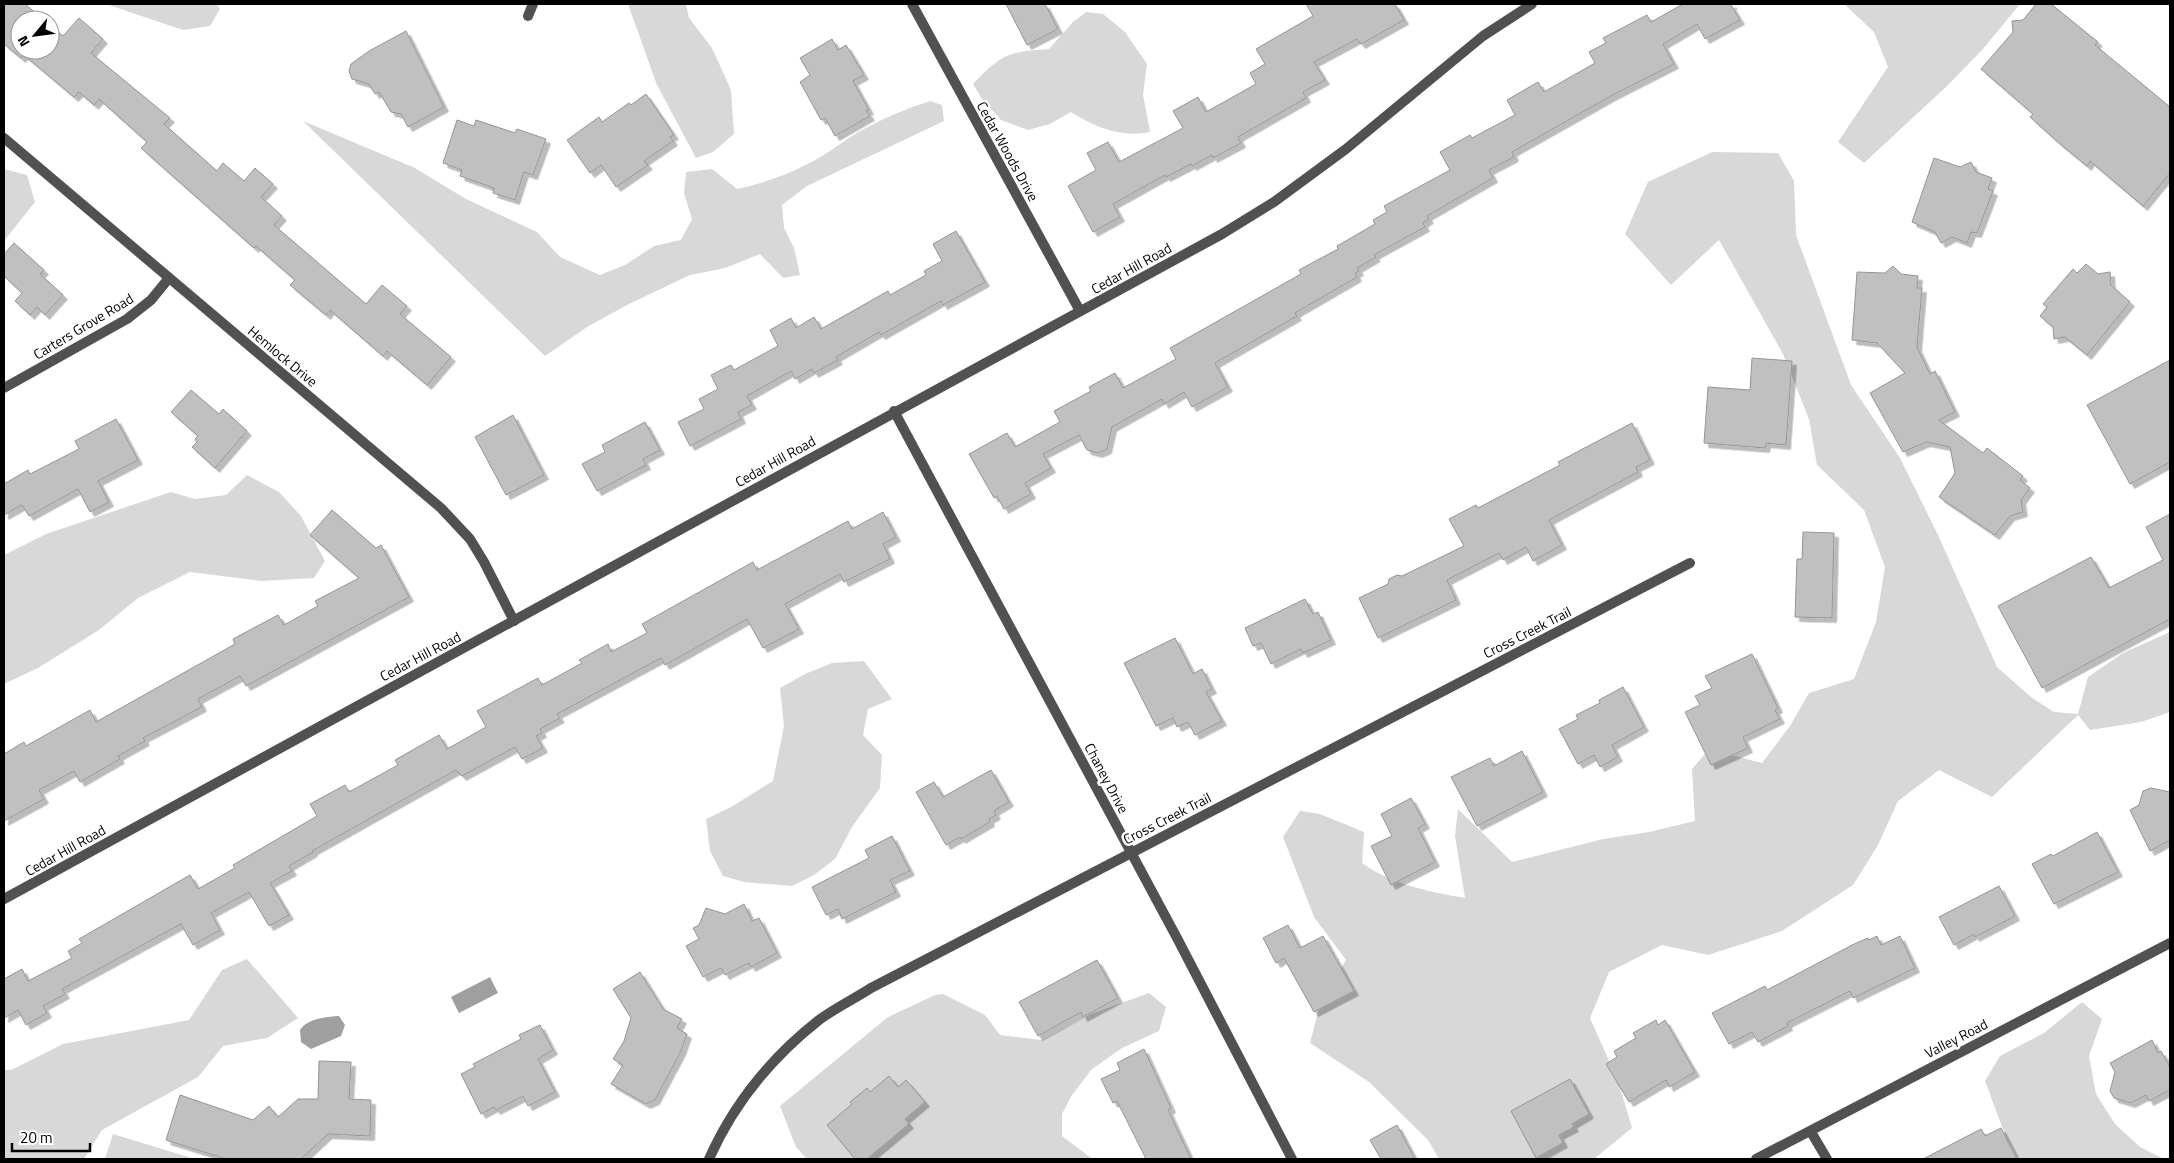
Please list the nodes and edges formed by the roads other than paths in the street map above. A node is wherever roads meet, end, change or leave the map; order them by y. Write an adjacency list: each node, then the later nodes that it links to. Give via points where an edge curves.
1 (533, 4): 4 (street)
2 (912, 4): 7 (street, Cedar Woods Drive)
3 (1532, 4): 7 (street, Cedar Hill Road, via 1483,36 1356,142 1274,202)
4 (528, 16)
5 (4, 138): 6 (street, Hemlock Drive)
6 (169, 278): 8 (street, Carters Grove Road, via 151,300 127,319); 11 (street, Hemlock Drive, via 441,508 470,538)
7 (1080, 311): 9 (street, Cedar Hill Road)
8 (4, 388)
9 (894, 411): 11 (street, Cedar Hill Road); 12 (street, Chaney Drive)
10 (1690, 563): 12 (street, Cross Creek Trail)
11 (514, 621): 13 (street, Cedar Hill Road)
12 (1130, 852): 16 (street, Cross Creek Trail, via 871,988 820,1020 788,1047 759,1079 732,1115); 17 (street, Chaney Drive)
13 (4, 899)
14 (2170, 943): 15 (street, Valley Road, via 1908,1078)
15 (1811, 1132): 18 (street, Valley Road); 19 (street)
16 (709, 1159)
17 (1292, 1159)
18 (1756, 1159)
19 (1827, 1159)

